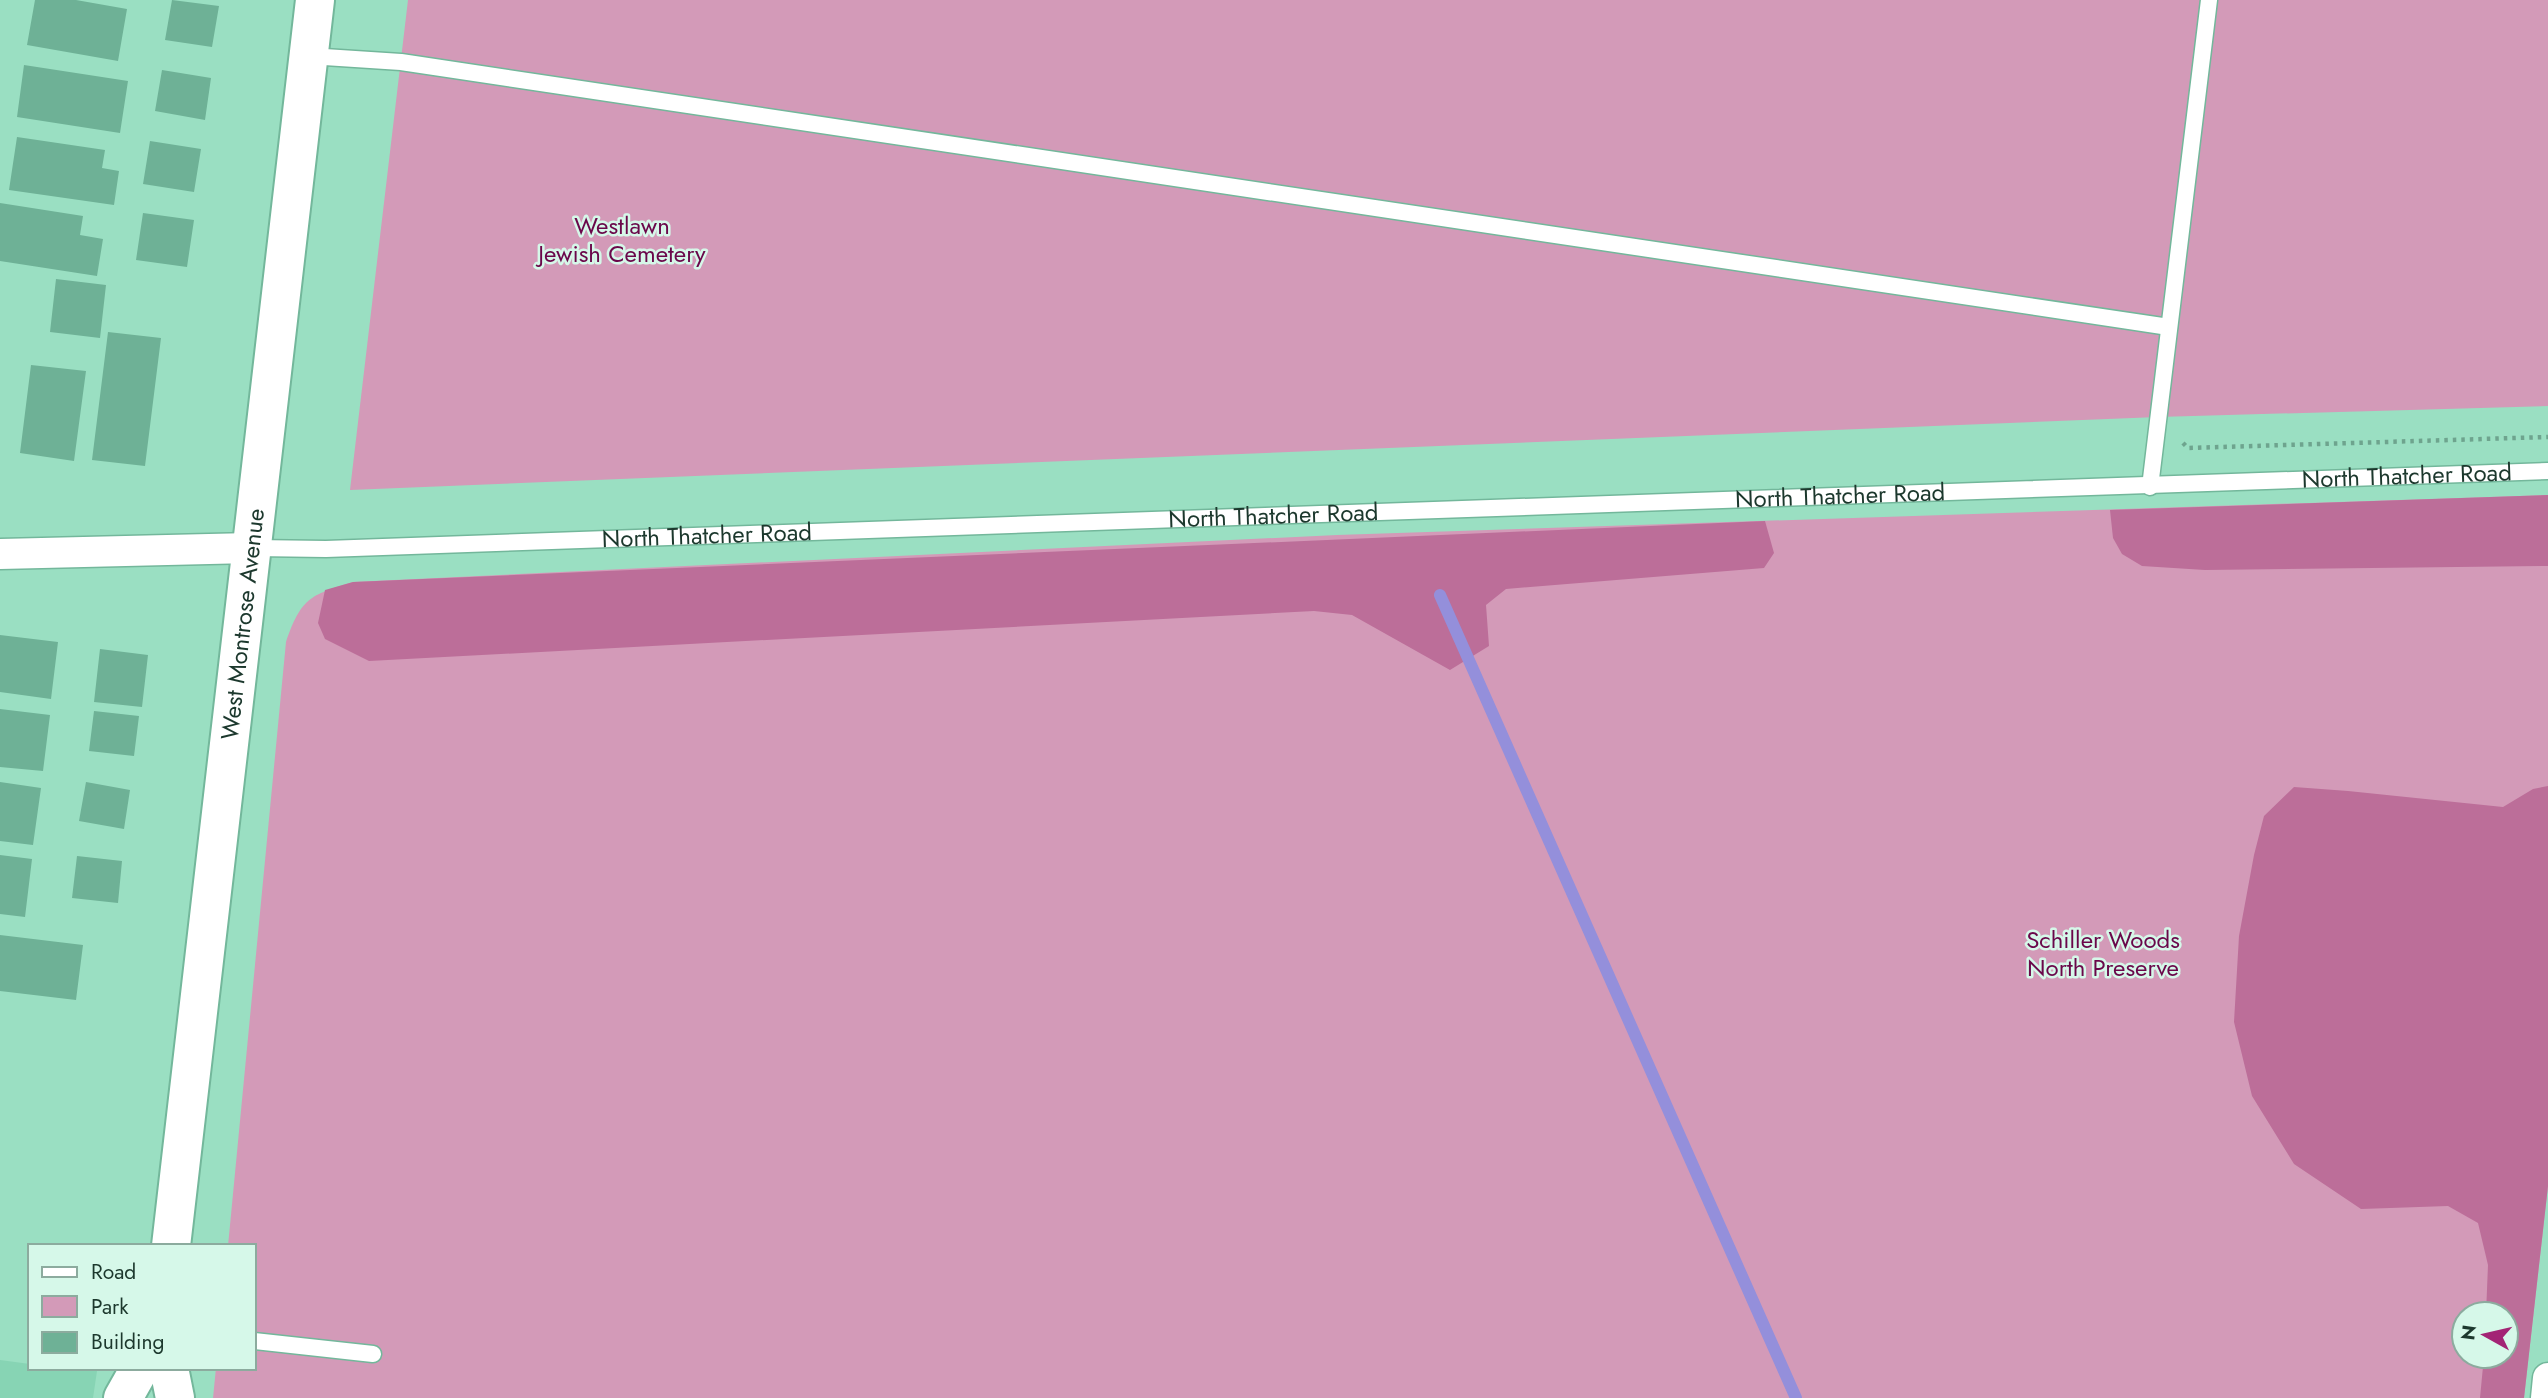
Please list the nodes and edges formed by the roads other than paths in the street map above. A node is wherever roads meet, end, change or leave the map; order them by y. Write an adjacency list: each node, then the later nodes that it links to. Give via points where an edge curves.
1 (315, 0): 3 (street, West Montrose Avenue)
2 (2209, 0): 4 (lane)
3 (309, 56): 4 (lane, via 401,62); 7 (street, West Montrose Avenue)
4 (2169, 327): 6 (lane)
5 (2548, 471): 6 (lane, North Thatcher Road)
6 (2150, 486): 7 (lane, North Thatcher Road)
7 (251, 548): 8 (street, North Thatcher Road); 9 (street, West Montrose Avenue)
8 (0, 554)
9 (171, 1244)
10 (256, 1341): 11 (lane)
11 (373, 1354)
12 (139, 1370): 15 (street)
13 (169, 1370): 16 (street)
14 (2548, 1378): 17 (street)
15 (123, 1398)
16 (175, 1398)
17 (2546, 1398)

